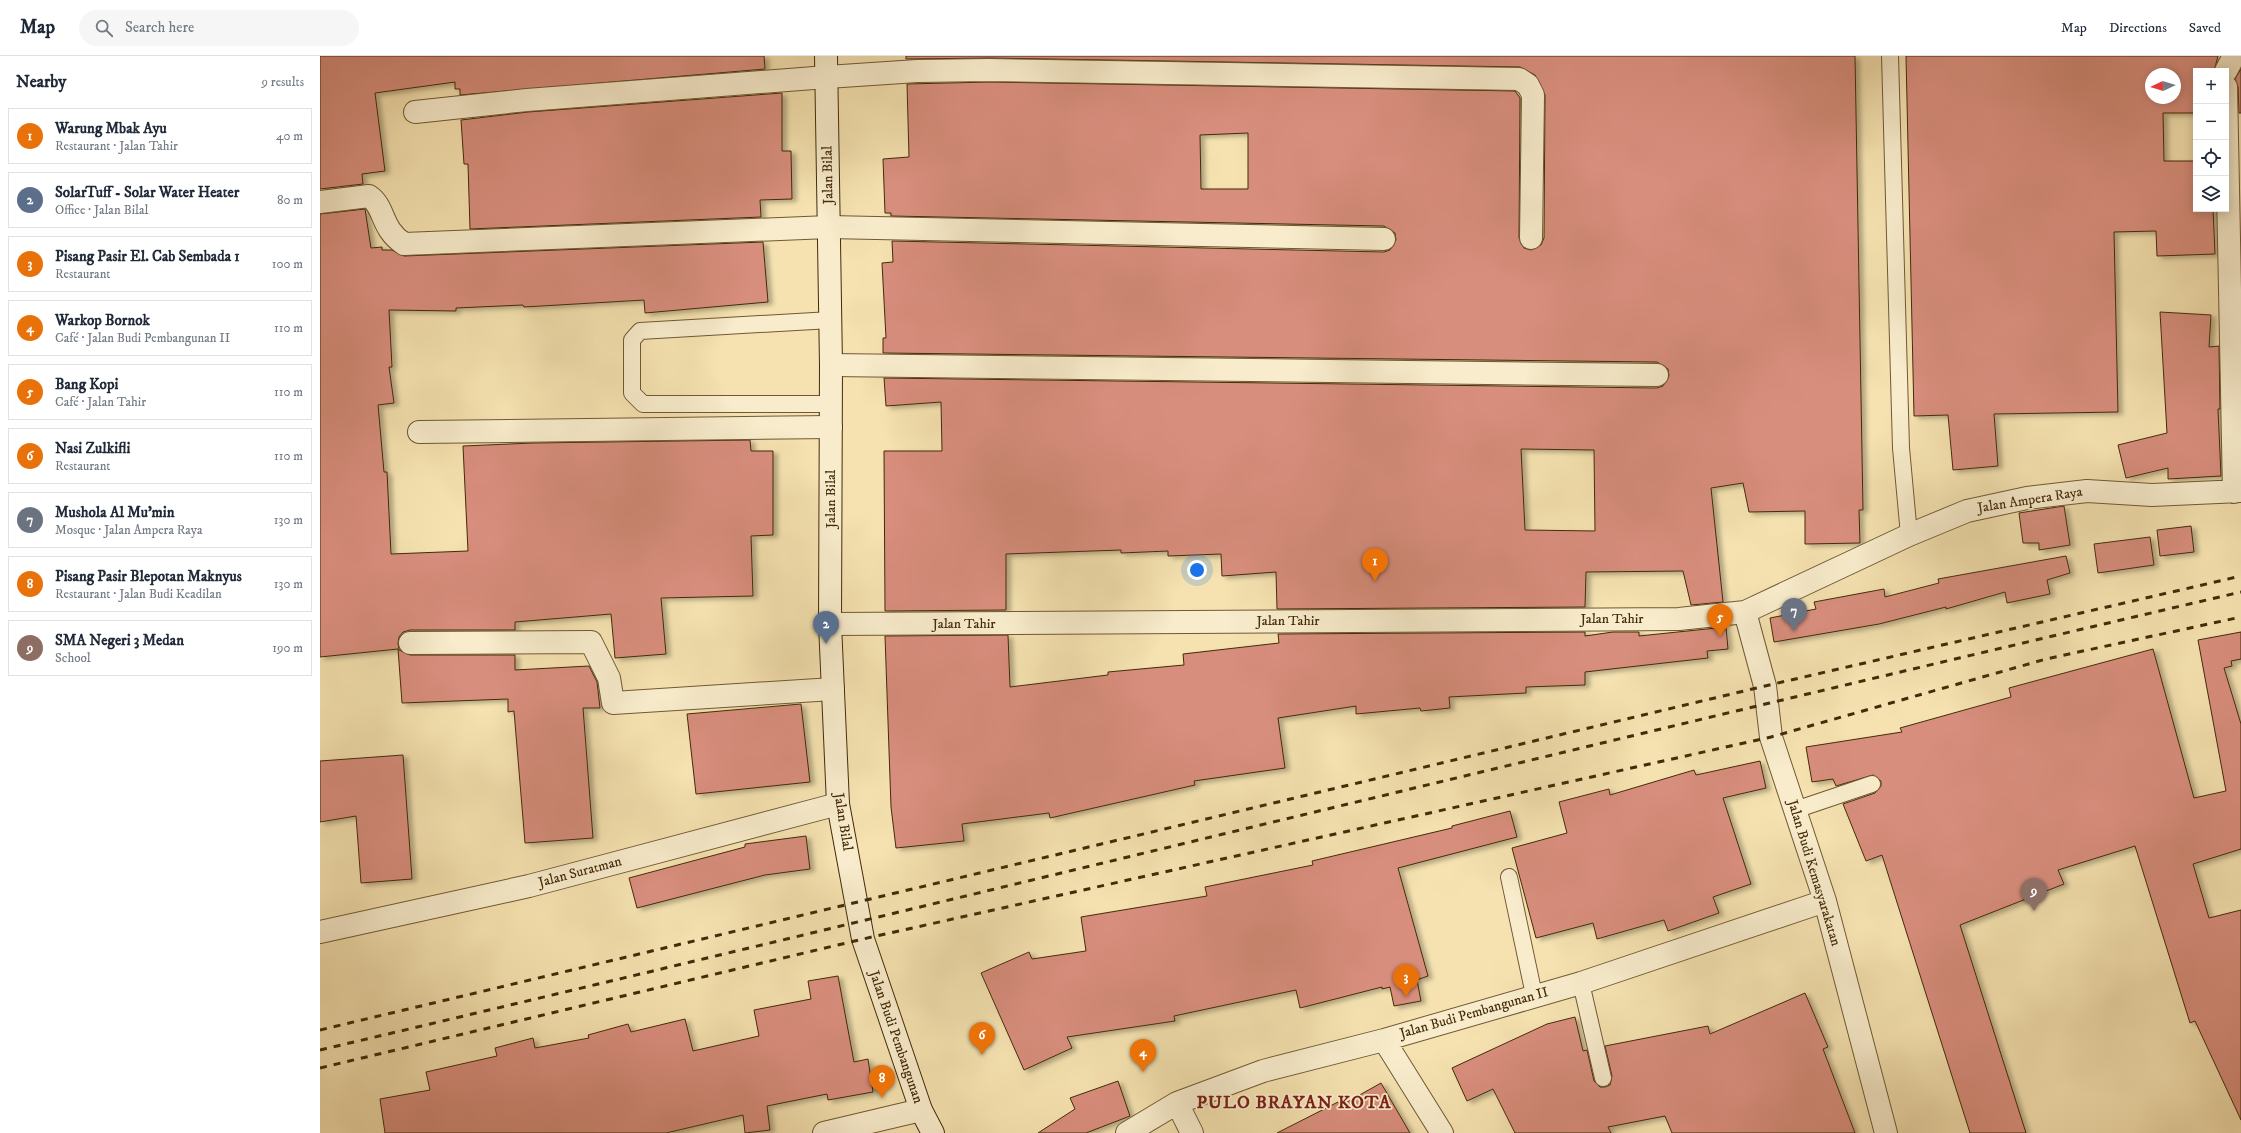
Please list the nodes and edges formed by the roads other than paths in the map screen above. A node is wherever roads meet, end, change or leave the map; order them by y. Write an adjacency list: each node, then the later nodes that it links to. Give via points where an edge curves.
1 (1890, 56): 18 (lane, via 1901,448)
2 (2234, 56): 4 (street)
3 (826, 66): 6 (street); 8 (street, Jalan Bilal); 9 (street, via 917,71 1519,79 1528,85 1533,95)
4 (2228, 68)
5 (2227, 104): 17 (street)
6 (415, 112)
7 (320, 202): 8 (street, via 369,196 378,204 382,219 394,237 404,244)
8 (829, 227): 10 (street); 11 (street, Jalan Bilal)
9 (1530, 238)
10 (1384, 239)
11 (831, 320): 12 (street, Jalan Bilal); 14 (lane, via 640,331 632,340 632,393 643,404)
12 (831, 365): 13 (street); 14 (street, Jalan Bilal)
13 (1657, 376)
14 (831, 404): 15 (street, Jalan Bilal)
15 (831, 427): 16 (street); 20 (street, Jalan Bilal)
16 (418, 432)
17 (2238, 492): 18 (street, Jalan Ampera Raya, via 2152,495 2087,490 2027,498 1968,511)
18 (1909, 535): 19 (street, Jalan Ampera Raya)
19 (1745, 612): 20 (street, Jalan Tahir, via 1679,619); 25 (street, Jalan Budi Kemasyarakatan, via 1765,686 1771,737)
20 (830, 624): 22 (street, Jalan Bilal)
21 (410, 643): 22 (street, via 591,642 609,678 613,703)
22 (833, 689): 24 (street, Jalan Bilal)
23 (1872, 784): 25 (lane)
24 (838, 804): 28 (street, Jalan Suratman, via 529,886); 29 (street, Jalan Bilal)
25 (1795, 810): 27 (street, Jalan Budi Kemasyarakatan)
26 (1509, 877): 31 (lane)
27 (1825, 902): 30 (street, Jalan Budi Pembangunan II); 41 (street, Jalan Budi Kemasyarakatan)
28 (320, 932)
29 (863, 940): 35 (street, Jalan Budi Pembangunan)
30 (1581, 983): 31 (street, Jalan Budi Pembangunan II); 33 (lane)
31 (1534, 995): 32 (street, Jalan Budi Pembangunan II)
32 (1384, 1040): 34 (street, Jalan Budi Pembangunan II, via 1264,1071); 40 (street)
33 (1603, 1078)
34 (1177, 1103): 38 (street, Jalan Budi Pembangunan II); 39 (street)
35 (921, 1110): 36 (street); 37 (street, Jalan Budi Pembangunan)
36 (824, 1133)
37 (933, 1133)
38 (1127, 1133)
39 (1192, 1133)
40 (1442, 1133)
41 (1886, 1133)

